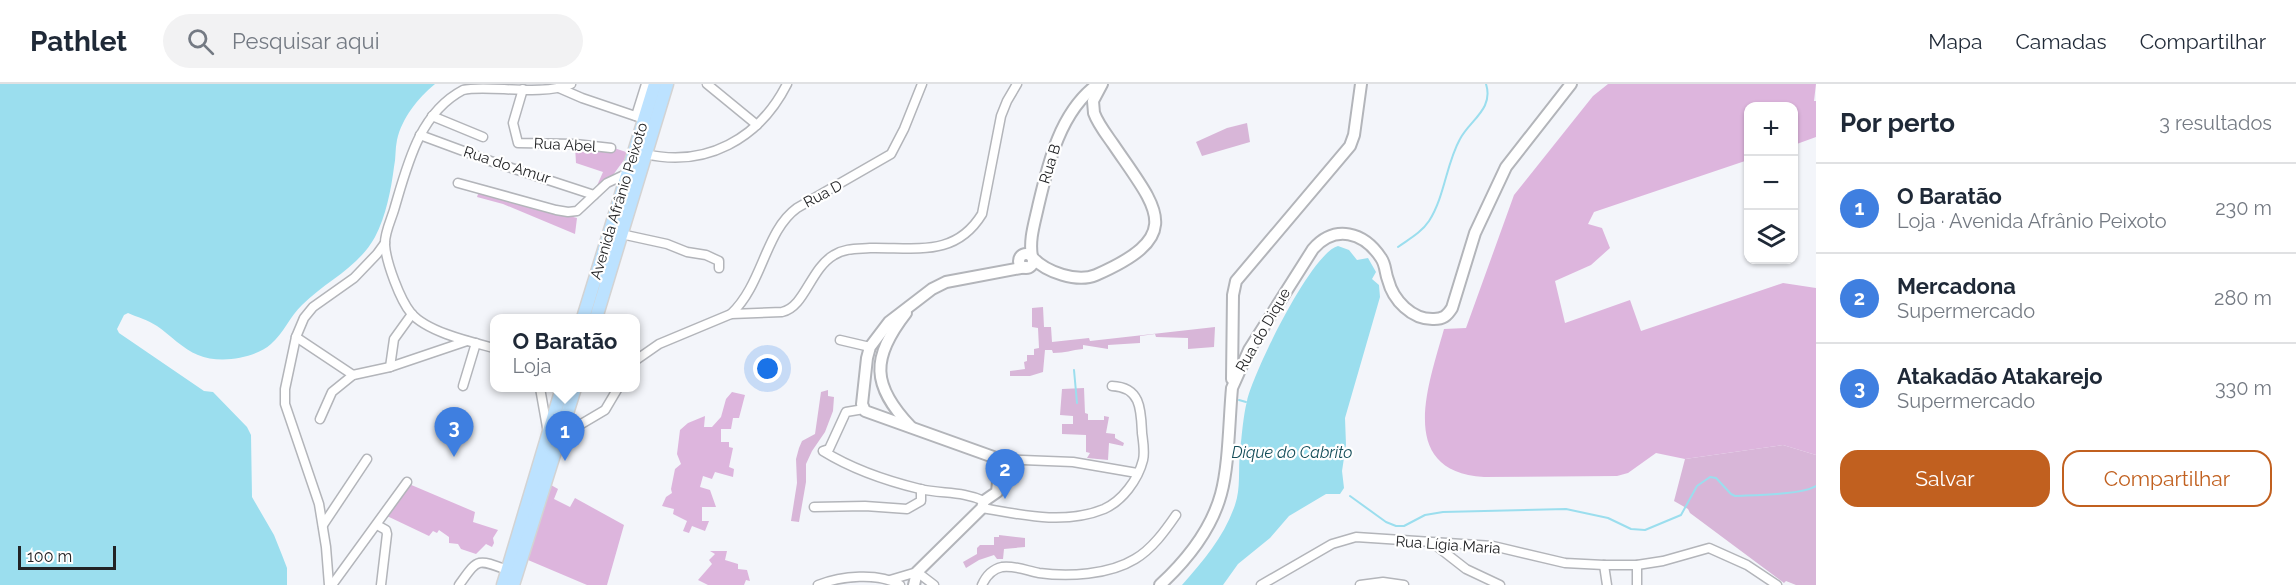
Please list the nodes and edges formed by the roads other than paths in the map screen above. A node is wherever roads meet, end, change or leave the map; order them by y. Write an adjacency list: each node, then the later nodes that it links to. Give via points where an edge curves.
1 (571, 84): 12 (street)
2 (646, 84): 15 (street)
3 (655, 84): 15 (main road, Avenida Afrânio Peixoto)
4 (667, 84): 20 (main road, Avenida Afrânio Peixoto)
5 (706, 84): 16 (street)
6 (787, 84): 16 (street)
7 (922, 84): 31 (street, Rua D, via 891,154 790,213 778,230 752,288)
8 (1017, 84): 31 (street, via 1001,116 982,214 964,236 937,248 842,251 817,269 790,310)
9 (1100, 84): 26 (street, Rua B, via 1079,102 1058,138 1046,172); 26 (street, via 1093,100 1094,113 1152,203 1156,216 1150,241 1130,258 1089,278)
10 (1361, 84): 36 (street, via 1350,146 1236,281)
11 (1571, 84): 39 (street, Rua do Dique, via 1506,167 1476,233 1446,316 1425,319 1414,315 1391,288 1382,259 1367,243 1353,235 1328,236 1312,249)
12 (559, 88): 13 (street); 15 (street)
13 (523, 89): 14 (street, via 470,87); 19 (street, Rua Abel, via 513,123 519,143)
14 (432, 116): 17 (street); 18 (street)
15 (640, 118): 21 (main road, Avenida Afrânio Peixoto)
16 (757, 125): 20 (street, via 723,148 699,156 678,159)
17 (420, 135): 23 (street, Rua do Amur); 25 (street)
18 (483, 137)
19 (611, 148)
20 (645, 154): 24 (main road, Avenida Afrânio Peixoto)
21 (626, 174): 23 (street); 29 (main road, Avenida Afrânio Peixoto)
22 (458, 183): 23 (street, via 568,212 582,208)
23 (594, 195)
24 (621, 234): 27 (street, via 706,255 719,261); 30 (main road, Avenida Afrânio Peixoto)
25 (385, 243): 28 (street, via 395,278); 33 (street, via 354,278 309,311)
26 (1029, 261): 32 (street, via 932,289 889,322)
27 (719, 268)
28 (412, 314): 35 (street, via 429,326); 41 (street, via 394,339)
29 (584, 314)
30 (597, 314)
31 (731, 314): 40 (street, via 659,344)
32 (886, 333): 38 (street); 54 (street, via 880,379 893,406)
33 (296, 337): 42 (street); 64 (street, via 285,404 313,482)
34 (840, 340): 38 (street)
35 (472, 342): 37 (street); 41 (street); 43 (street)
36 (1233, 345): 39 (street); 45 (street)
37 (490, 347)
38 (870, 347): 51 (street, via 864,372)
39 (1248, 350): 45 (street, Rua do Dique)
40 (640, 357)
41 (390, 367): 42 (street)
42 (353, 375): 52 (street, via 332,392)
43 (463, 386)
44 (1112, 387): 58 (street, via 1131,392 1141,411 1143,455)
45 (1232, 388): 82 (street, Rua do Dique, via 1220,498 1200,540)
46 (541, 392): 55 (street)
47 (561, 392): 55 (main road)
48 (574, 392): 50 (main road)
49 (616, 392): 53 (street, via 608,407)
50 (570, 407): 53 (street, via 577,417); 55 (main road)
51 (864, 409): 54 (street); 60 (street, via 847,412 829,449 823,451 839,461)
52 (320, 419)
53 (586, 420): 55 (street)
54 (914, 430): 57 (street)
55 (553, 436): 69 (main road); 76 (main road)
56 (367, 459): 64 (street)
57 (999, 459): 58 (street, via 1073,462); 61 (street, via 998,491)
58 (1137, 473): 61 (street, via 1118,501 1080,516 1041,517)
59 (407, 482): 65 (street)
60 (921, 489): 61 (street, via 969,494); 62 (street, via 921,501 907,509)
61 (983, 504): 70 (street)
62 (814, 507)
63 (1176, 515): 81 (street, via 1148,549 1122,565 1065,575 1004,567 992,572)
64 (323, 525): 72 (street)
65 (378, 525): 72 (street); 73 (street, via 387,534)
66 (1431, 542): 67 (street, Rua Lígia Maria, via 1500,547 1565,563); 83 (street, Rua Lígia Maria, via 1359,537 1335,543); 86 (street, via 1466,569)
67 (1604, 565): 68 (street, Rua Lígia Maria); 87 (street)
68 (1637, 565): 88 (street); 89 (street, Rua Lígia Maria, via 1709,548)
69 (507, 570): 74 (street, via 478,563); 75 (main road)
70 (917, 572): 71 (street); 79 (street); 80 (street)
71 (890, 580): 77 (street, via 850,578); 78 (street)
72 (330, 585)
73 (381, 585)
74 (459, 585)
75 (503, 585)
76 (513, 585)
77 (818, 585)
78 (900, 585)
79 (914, 585)
80 (934, 585)
81 (982, 585)
82 (1160, 585)
83 (1261, 585)
84 (1360, 585): 85 (street)
85 (1404, 585)
86 (1500, 585)
87 (1607, 585)
88 (1637, 585)
89 (1778, 585)

